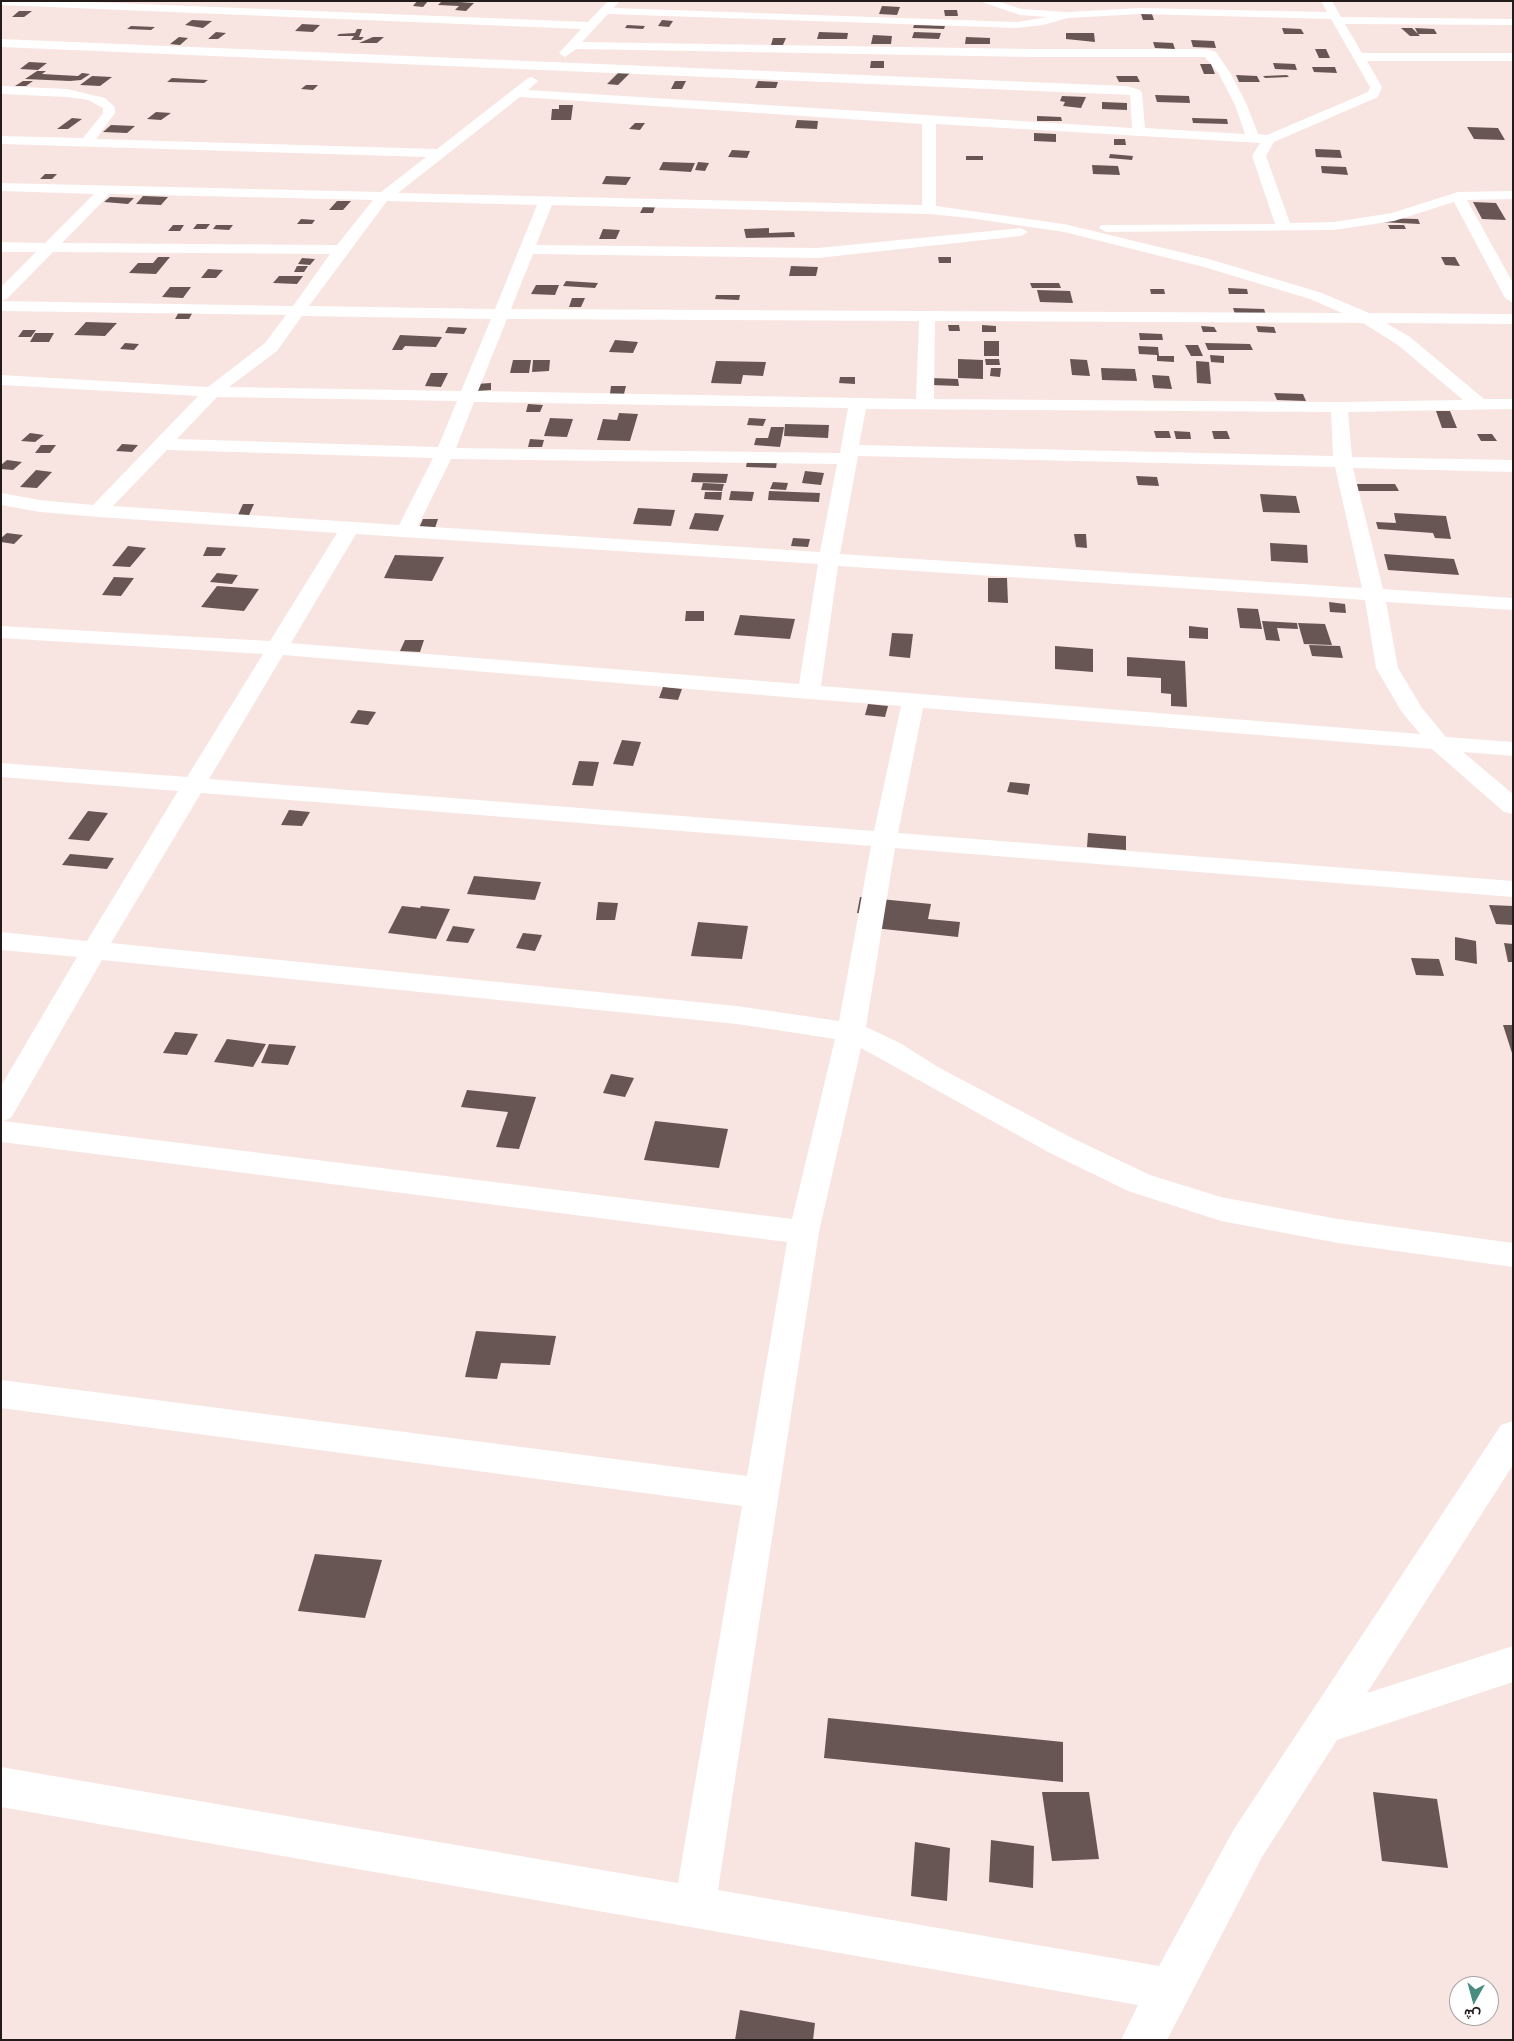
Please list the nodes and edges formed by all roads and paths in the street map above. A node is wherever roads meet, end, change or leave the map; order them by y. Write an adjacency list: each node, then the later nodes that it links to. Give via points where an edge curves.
1 (313, 1): 9 (street)
2 (984, 1): 6 (street)
3 (1326, 1): 12 (street)
4 (1, 2): 5 (street)
5 (84, 3): 9 (street); 10 (street)
6 (1000, 4): 11 (street, via 1020,12)
7 (610, 6): 11 (street, via 1018,25); 15 (street)
8 (1122, 12): 11 (street); 12 (street)
9 (296, 14): 14 (street); 15 (street)
10 (63, 15)
11 (1067, 15)
12 (1335, 18): 13 (street); 23 (street)
13 (1513, 22)
14 (281, 26)
15 (592, 26): 20 (street)
16 (31, 34): 19 (street)
17 (1, 43): 19 (street)
18 (257, 43): 22 (street)
19 (14, 44): 21 (street); 22 (street)
20 (574, 46): 25 (street); 30 (street, via 1127,48 1212,55 1241,105)
21 (1, 51)
22 (242, 54): 25 (street)
23 (1358, 56): 24 (street); 31 (street, via 1376,87 1374,94)
24 (1513, 57)
25 (550, 66): 27 (street); 29 (street, via 1126,90 1136,93)
26 (1, 90): 33 (street, via 67,93 101,101 109,107 110,113)
27 (518, 93): 28 (street); 34 (street)
28 (929, 120): 29 (street); 41 (street)
29 (1139, 132): 30 (street)
30 (1253, 138): 31 (street)
31 (1269, 139): 43 (street, via 1258,156)
32 (1, 140): 33 (street)
33 (86, 143): 34 (street)
34 (441, 153): 39 (street)
35 (1, 187): 36 (street)
36 (106, 190): 39 (street); 45 (street)
37 (1513, 195): 38 (street)
38 (1458, 196): 43 (street, via 1394,217 1334,226); 49 (street)
39 (382, 198): 40 (street); 47 (street)
40 (546, 202): 41 (street); 46 (street)
41 (929, 210): 42 (street)
42 (1064, 228): 43 (street); 46 (street, via 818,253); 54 (street, via 1316,296)
43 (1284, 228)
44 (1, 247): 45 (street)
45 (48, 247): 47 (street); 48 (street)
46 (527, 249): 52 (street)
47 (341, 250): 51 (street)
48 (1, 296)
49 (1513, 298)
50 (1, 306): 51 (street)
51 (296, 311): 52 (street); 57 (street, via 271,347)
52 (501, 314): 53 (street); 58 (street)
53 (927, 316): 54 (street); 62 (street)
54 (1368, 319): 55 (street); 60 (street, via 1404,341)
55 (1513, 319)
56 (1, 380): 57 (street)
57 (212, 392): 58 (street); 64 (street)
58 (468, 397): 59 (street); 65 (street)
59 (858, 404): 62 (street); 66 (street)
60 (1479, 404): 61 (street); 63 (street)
61 (1513, 404)
62 (925, 405): 63 (street)
63 (1339, 407): 67 (street)
64 (163, 444): 65 (street); 70 (street)
65 (445, 453): 66 (street); 72 (street)
66 (848, 454): 67 (street); 73 (street)
67 (1343, 463): 68 (street); 74 (street)
68 (1513, 466)
69 (1, 499): 70 (street)
70 (98, 512): 71 (street)
71 (350, 527): 72 (street); 77 (street)
72 (406, 531): 73 (street)
73 (829, 559): 74 (street); 78 (street)
74 (1374, 595): 75 (street); 80 (street, via 1387,668 1412,711)
75 (1513, 604)
76 (1, 632): 77 (street)
77 (276, 648): 78 (street); 83 (street)
78 (809, 692): 79 (street)
79 (913, 700): 80 (street); 85 (street)
80 (1440, 744): 81 (street); 84 (street)
81 (1513, 749)
82 (1, 770): 83 (street)
83 (192, 786): 85 (street); 88 (street)
84 (1513, 807)
85 (884, 841): 86 (street); 89 (street)
86 (1513, 889)
87 (1, 941): 88 (street)
88 (95, 949): 89 (street, via 737,1015); 90 (street)
89 (851, 1032): 92 (street); 93 (street, via 890,1050 1058,1144 1139,1183 1221,1209 1338,1231)
90 (1, 1111)
91 (1, 1131): 92 (street)
92 (804, 1232): 96 (street)
93 (1513, 1255)
94 (1, 1394): 96 (street)
95 (1513, 1436): 98 (street)
96 (760, 1493): 100 (street)
97 (1513, 1664): 98 (street)
98 (1325, 1725): 101 (street, via 1248,1843)
99 (1, 1787): 100 (street)
100 (695, 1907): 101 (street)
101 (1170, 1989): 102 (street)
102 (1143, 2040)

